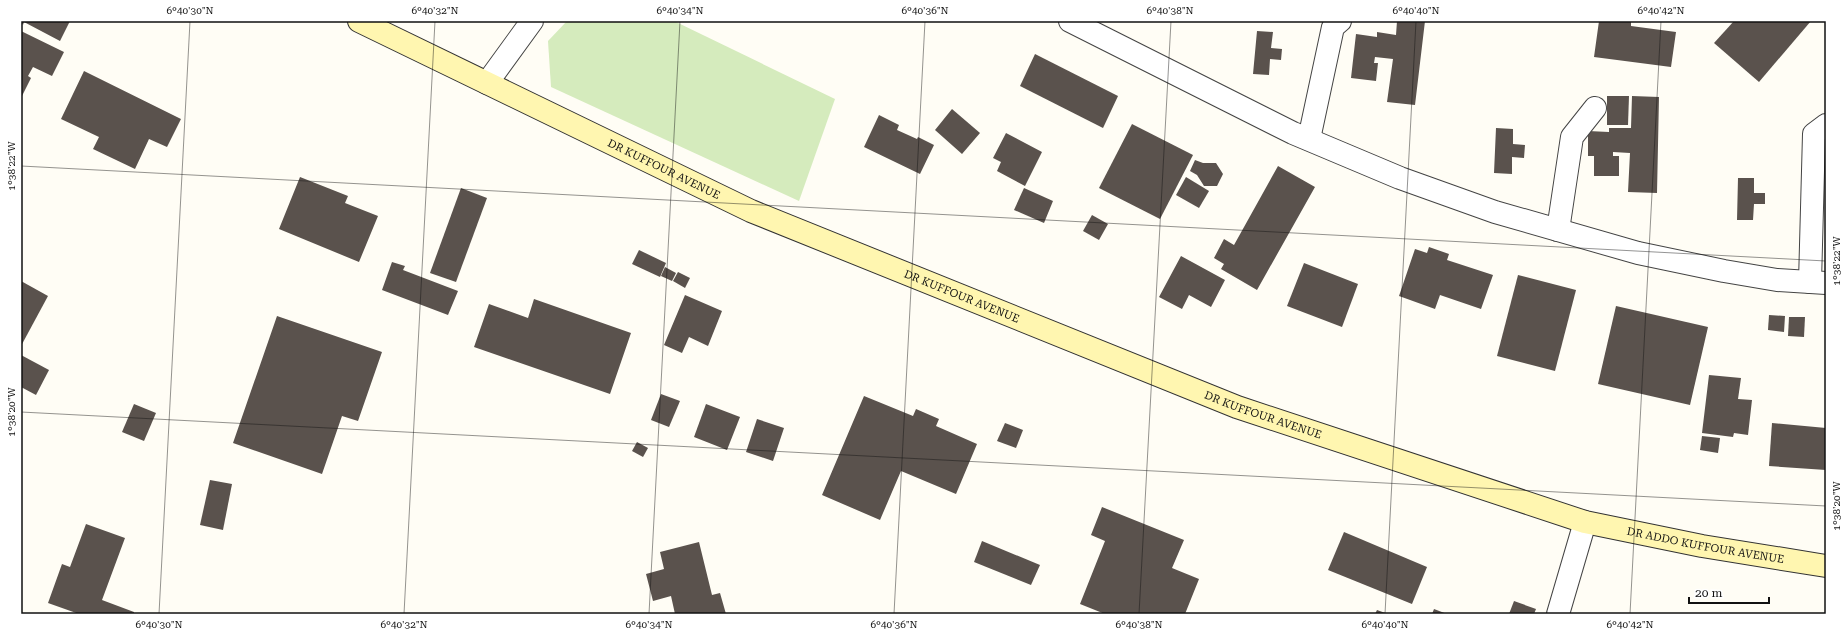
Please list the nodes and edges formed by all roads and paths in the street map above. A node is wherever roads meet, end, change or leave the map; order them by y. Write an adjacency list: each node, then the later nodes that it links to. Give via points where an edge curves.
1 (359, 21): 5 (main road, DR KUFFOUR AVENUE)
2 (532, 21): 5 (street)
3 (1070, 21): 8 (street)
4 (1340, 21): 8 (street, via 1333,28)
5 (487, 83): 11 (main road, DR KUFFOUR AVENUE, via 751,211 1237,407)
6 (1595, 108): 9 (street, via 1572,137)
7 (1826, 125): 10 (street, via 1814,134)
8 (1309, 139): 9 (street, via 1495,212)
9 (1558, 230): 10 (street, via 1638,253 1724,271 1778,280)
10 (1818, 283)
11 (1585, 522): 12 (main road, DR ADDO KUFFOUR AVENUE, via 1702,546); 13 (street)
12 (1826, 566)
13 (1558, 614)

